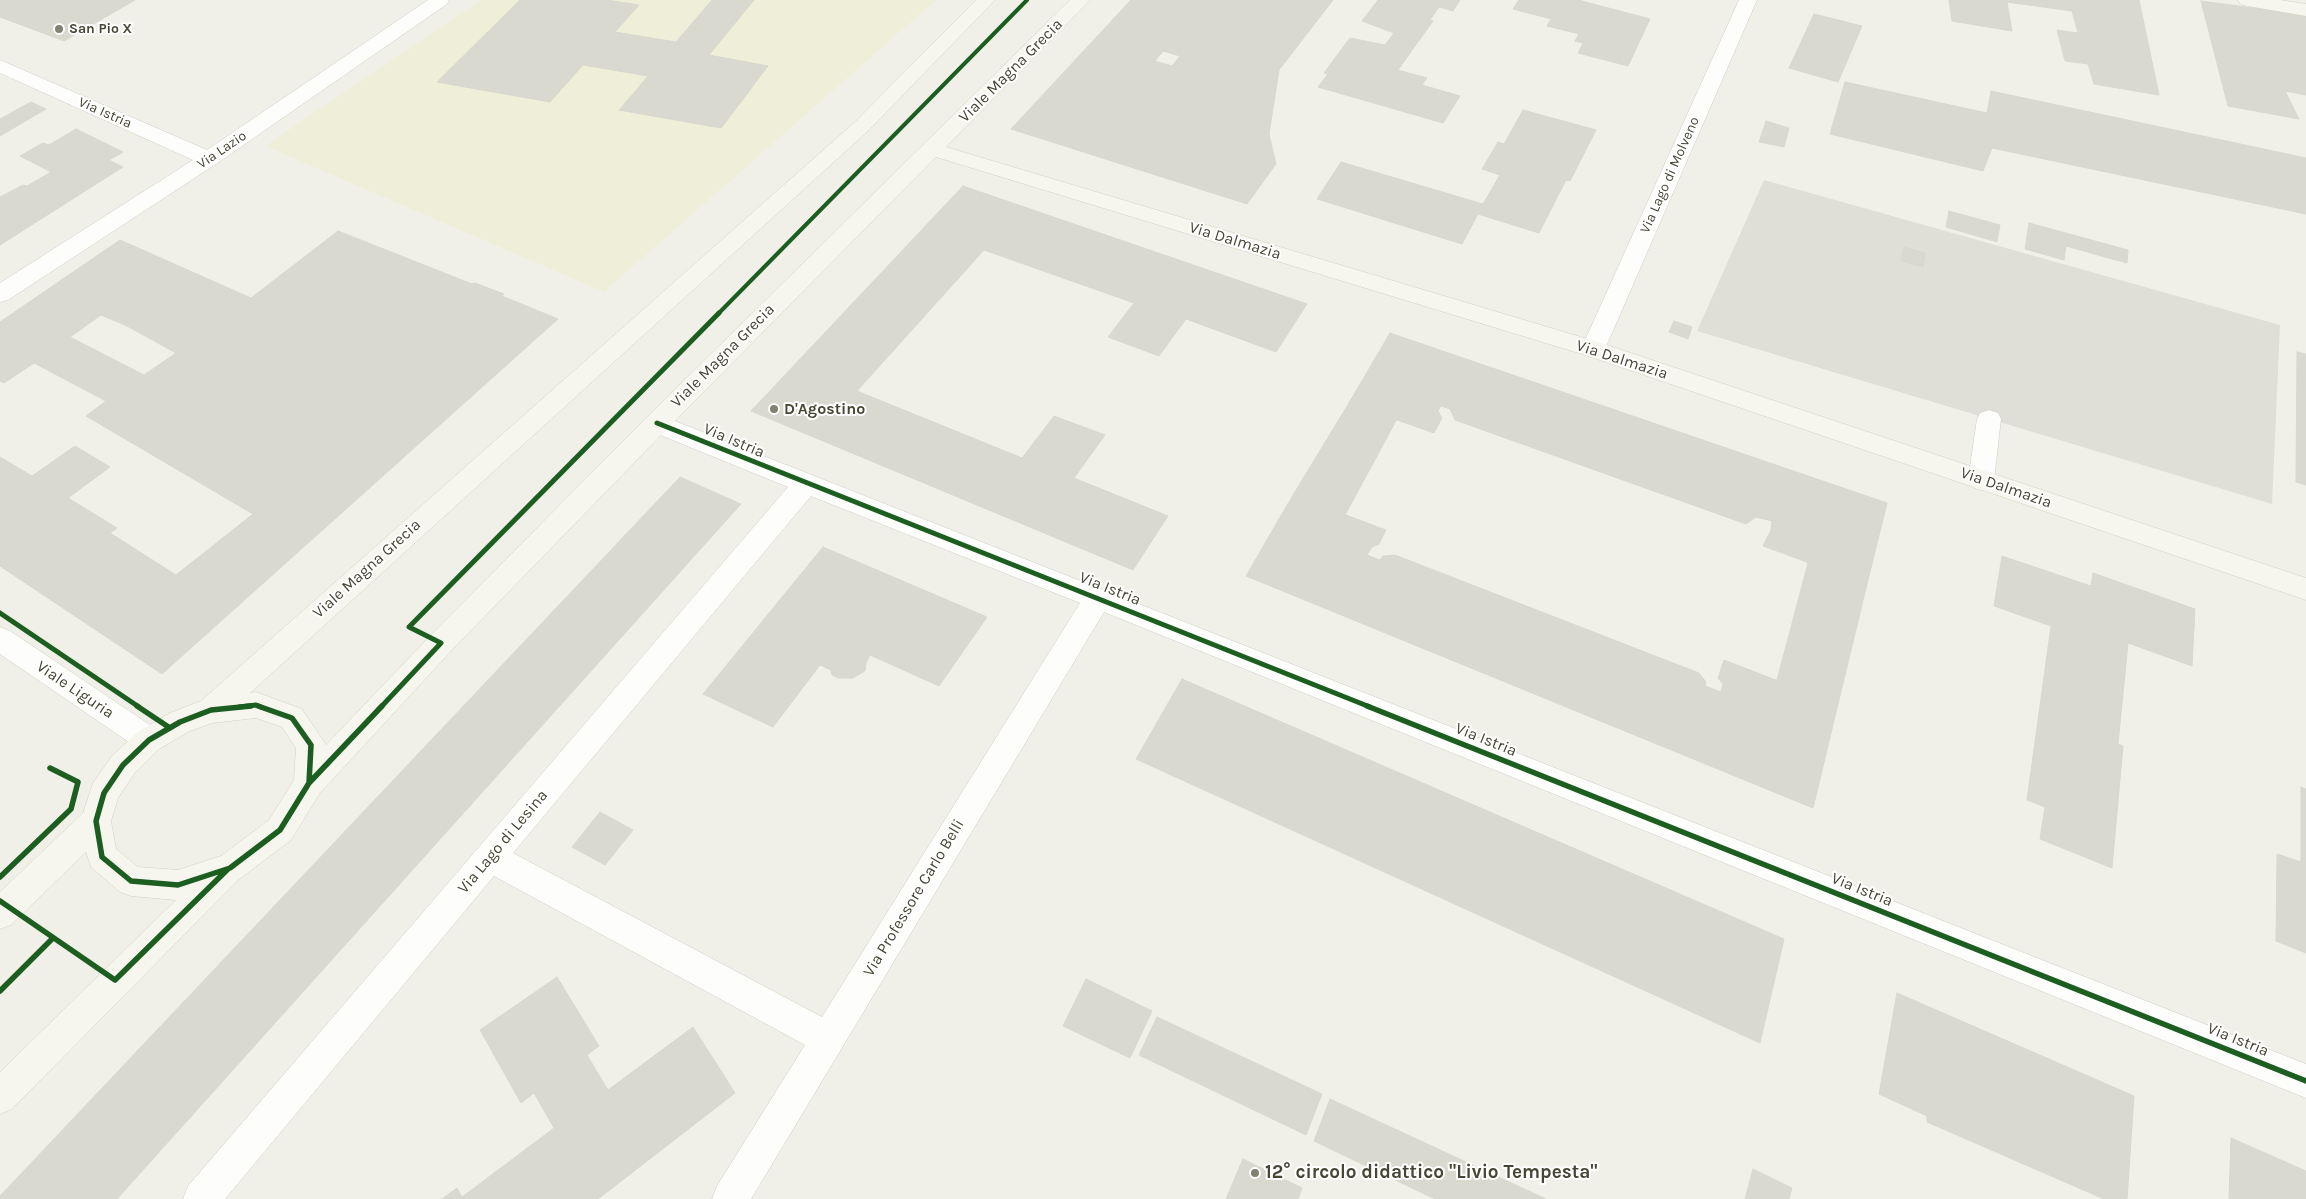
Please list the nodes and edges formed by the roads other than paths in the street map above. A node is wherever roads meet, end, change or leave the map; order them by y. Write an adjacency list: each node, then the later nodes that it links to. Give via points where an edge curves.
1 (440, 0): 9 (street, Via Lazio)
2 (986, 0): 19 (main road, Viale Magna Grecia, via 849,138)
3 (1081, 0): 8 (main road, Viale Magna Grecia)
4 (1748, 0): 11 (street, Via Lago di Molveno)
5 (2247, 0): 6 (main road)
6 (2306, 10)
7 (0, 66): 9 (street, Via Istria)
8 (932, 149): 11 (main road, Via Dalmazia); 13 (main road, Viale Magna Grecia)
9 (209, 159): 10 (street, Via Lazio)
10 (0, 294)
11 (1593, 349): 14 (main road, Via Dalmazia)
12 (1989, 419): 14 (street)
13 (657, 423): 15 (street, Via Istria); 21 (main road, Viale Magna Grecia)
14 (1980, 480): 16 (main road, Via Dalmazia)
15 (806, 484): 17 (street, Via Istria); 23 (street, Via Lago di Lesina)
16 (2306, 589)
17 (1098, 598): 26 (street, Via Professore Carlo Belli); 27 (street, Via Istria)
18 (0, 639): 20 (street, Viale Liguria)
19 (211, 710): 20 (main road, Viale Magna Grecia, via 180,722); 21 (main road, Viale Magna Grecia, via 256,705 292,718 310,745)
20 (149, 740): 22 (main road, Viale Magna Grecia, via 123,765 104,793)
21 (309, 783): 24 (main road, Viale Magna Grecia, via 280,830)
22 (96, 821): 24 (main road, Viale Magna Grecia, via 102,857 131,881 178,885); 25 (main road, Viale Magna Grecia)
23 (490, 857): 26 (street); 29 (street, Via Lago di Lesina)
24 (230, 868): 28 (main road, Viale Magna Grecia)
25 (0, 914)
26 (828, 1039): 30 (street, Via Professore Carlo Belli)
27 (2306, 1081)
28 (0, 1096)
29 (200, 1199)
30 (730, 1199)

